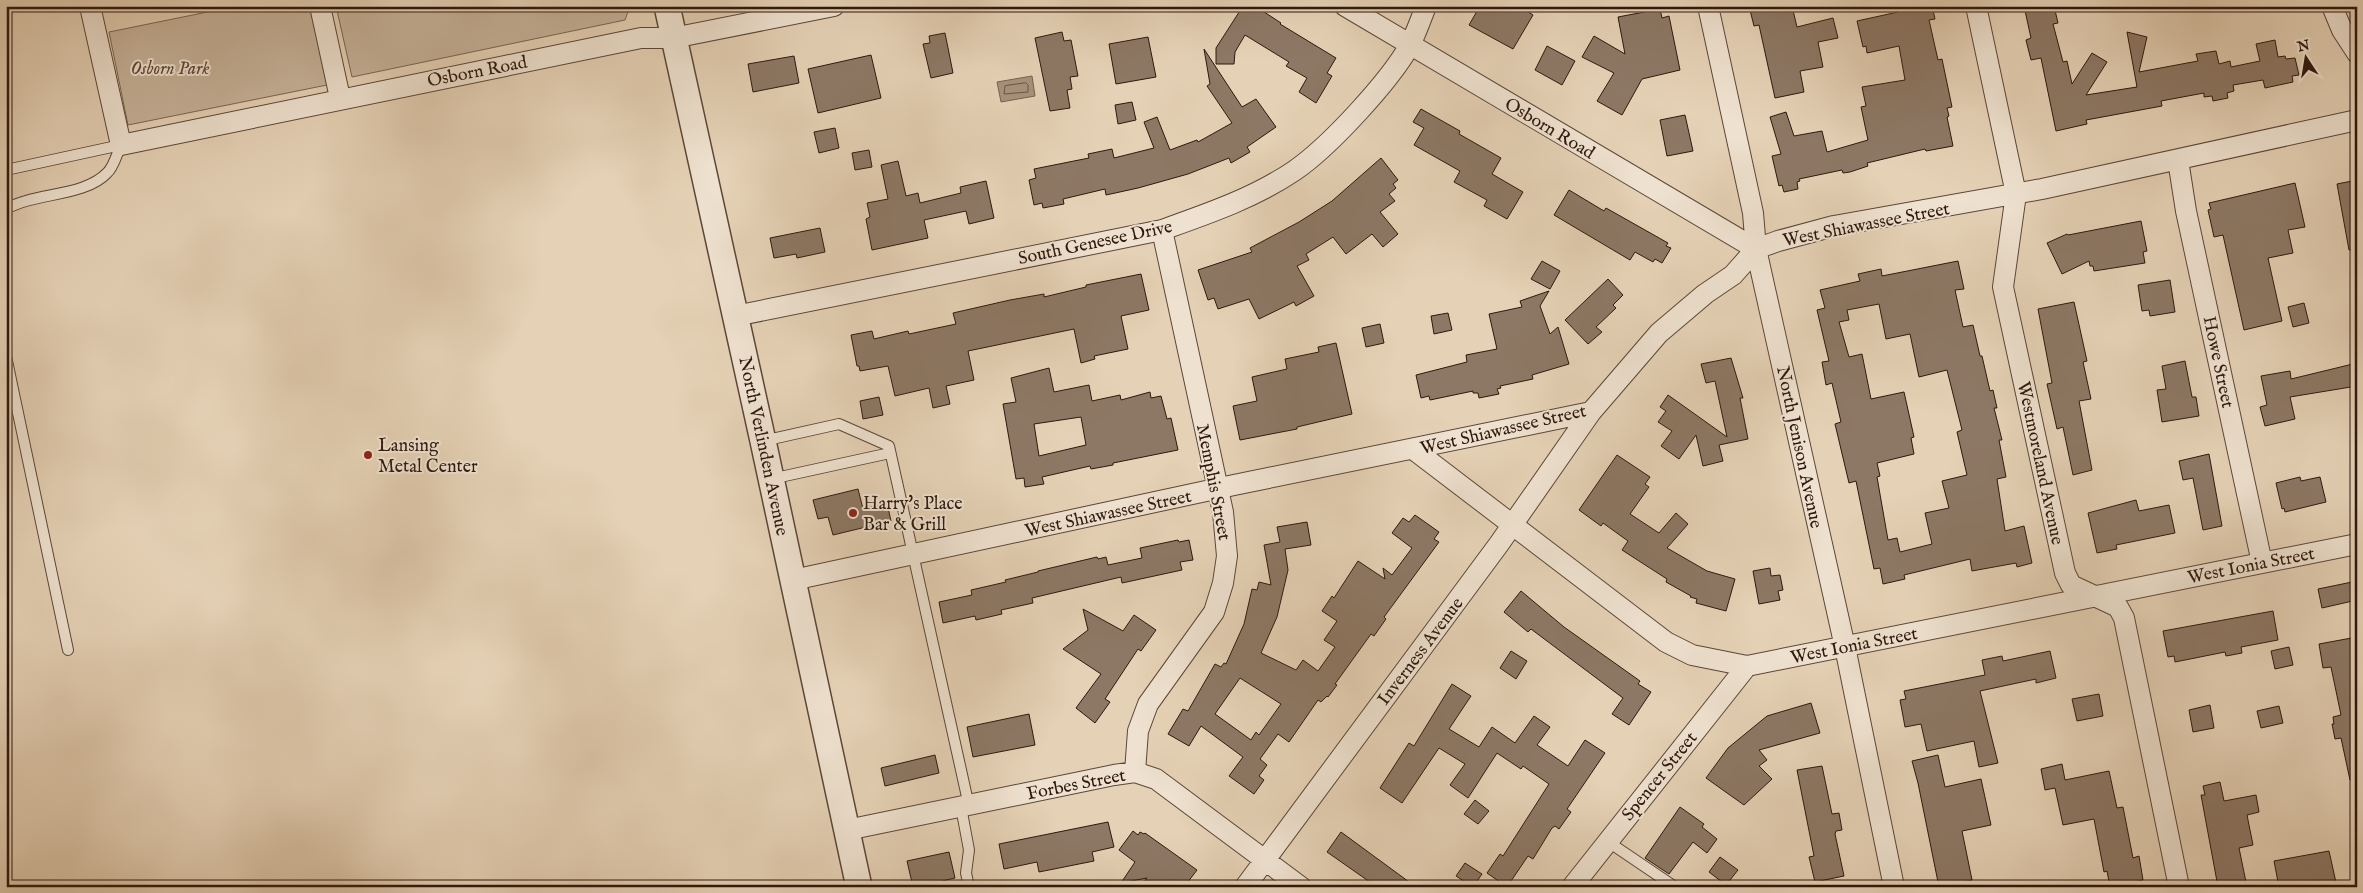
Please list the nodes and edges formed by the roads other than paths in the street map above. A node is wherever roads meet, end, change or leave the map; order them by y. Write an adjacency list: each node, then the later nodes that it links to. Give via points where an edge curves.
1 (90, 6): 15 (street)
2 (320, 6): 13 (street)
3 (666, 6): 10 (street, North Verlinden Avenue)
4 (834, 6): 10 (street, Osborn Road)
5 (1345, 6): 11 (street, Osborn Road)
6 (1426, 6): 11 (street, South Genesee Drive)
7 (1708, 6): 21 (street, North Jenison Avenue, via 1753,213)
8 (1976, 6): 18 (street, Westmoreland Avenue)
9 (2332, 6): 12 (street)
10 (673, 38): 13 (street, Osborn Road, via 641,38); 22 (street, North Verlinden Avenue)
11 (1410, 45): 20 (street, South Genesee Drive, via 1384,82 1339,132 1295,171 1229,206); 21 (street, Osborn Road)
12 (2357, 53)
13 (340, 98): 15 (street, Osborn Road)
14 (2357, 120): 16 (street, West Shiawassee Street)
15 (120, 145): 17 (lane); 19 (lane, via 108,172 89,185 20,201)
16 (2178, 160): 18 (street, West Shiawassee Street); 33 (street, Howe Street)
17 (6, 170)
18 (2016, 194): 21 (street, West Shiawassee Street, via 1834,226); 35 (street, Westmoreland Avenue, via 2003,287 2065,573 2071,585)
19 (6, 209)
20 (1162, 230): 22 (street, South Genesee Drive); 29 (street, Memphis Street)
21 (1756, 249): 24 (street, West Shiawassee Street, via 1733,275 1659,333); 36 (street, North Jenison Avenue)
22 (735, 316): 25 (street, North Verlinden Avenue)
23 (6, 356): 37 (lane)
24 (1590, 412): 26 (street, West Shiawassee Street); 30 (street, Inverness Avenue)
25 (763, 441): 27 (lane, via 839,424 889,446); 28 (street, North Verlinden Avenue)
26 (1413, 448): 29 (street, West Shiawassee Street); 30 (street, West Ionia Street)
27 (890, 453): 28 (lane); 32 (lane)
28 (771, 479): 34 (street, North Verlinden Avenue)
29 (1218, 489): 32 (street, West Shiawassee Street); 39 (street, Memphis Street, via 1228,556 1223,583 1214,612 1148,704 1138,731)
30 (1512, 524): 38 (street, West Ionia Street, via 1666,642 1692,655); 43 (street, Inverness Avenue)
31 (2357, 544): 33 (street, West Ionia Street)
32 (912, 555): 34 (street, West Shiawassee Street); 40 (lane)
33 (2262, 563): 35 (street, West Ionia Street)
34 (793, 580): 41 (street, North Verlinden Avenue)
35 (2096, 596): 36 (street, West Ionia Street); 51 (street, Westmoreland Avenue, via 2118,607 2127,629)
36 (1845, 647): 38 (street, West Ionia Street); 50 (street, North Jenison Avenue)
37 (68, 650)
38 (1747, 666): 42 (street, Spencer Street)
39 (1135, 772): 40 (street, Forbes Street); 43 (street, Forbes Street, via 1156,779)
40 (965, 807): 41 (street, Forbes Street); 45 (lane)
41 (847, 830): 44 (street, North Verlinden Avenue)
42 (1607, 841): 48 (street, Spencer Street); 49 (lane)
43 (1265, 860): 46 (street, Inverness Avenue); 47 (street, Forbes Street)
44 (859, 887)
45 (969, 887)
46 (1245, 887)
47 (1301, 887)
48 (1572, 887)
49 (1675, 887)
50 (1894, 887)
51 (2179, 887)

